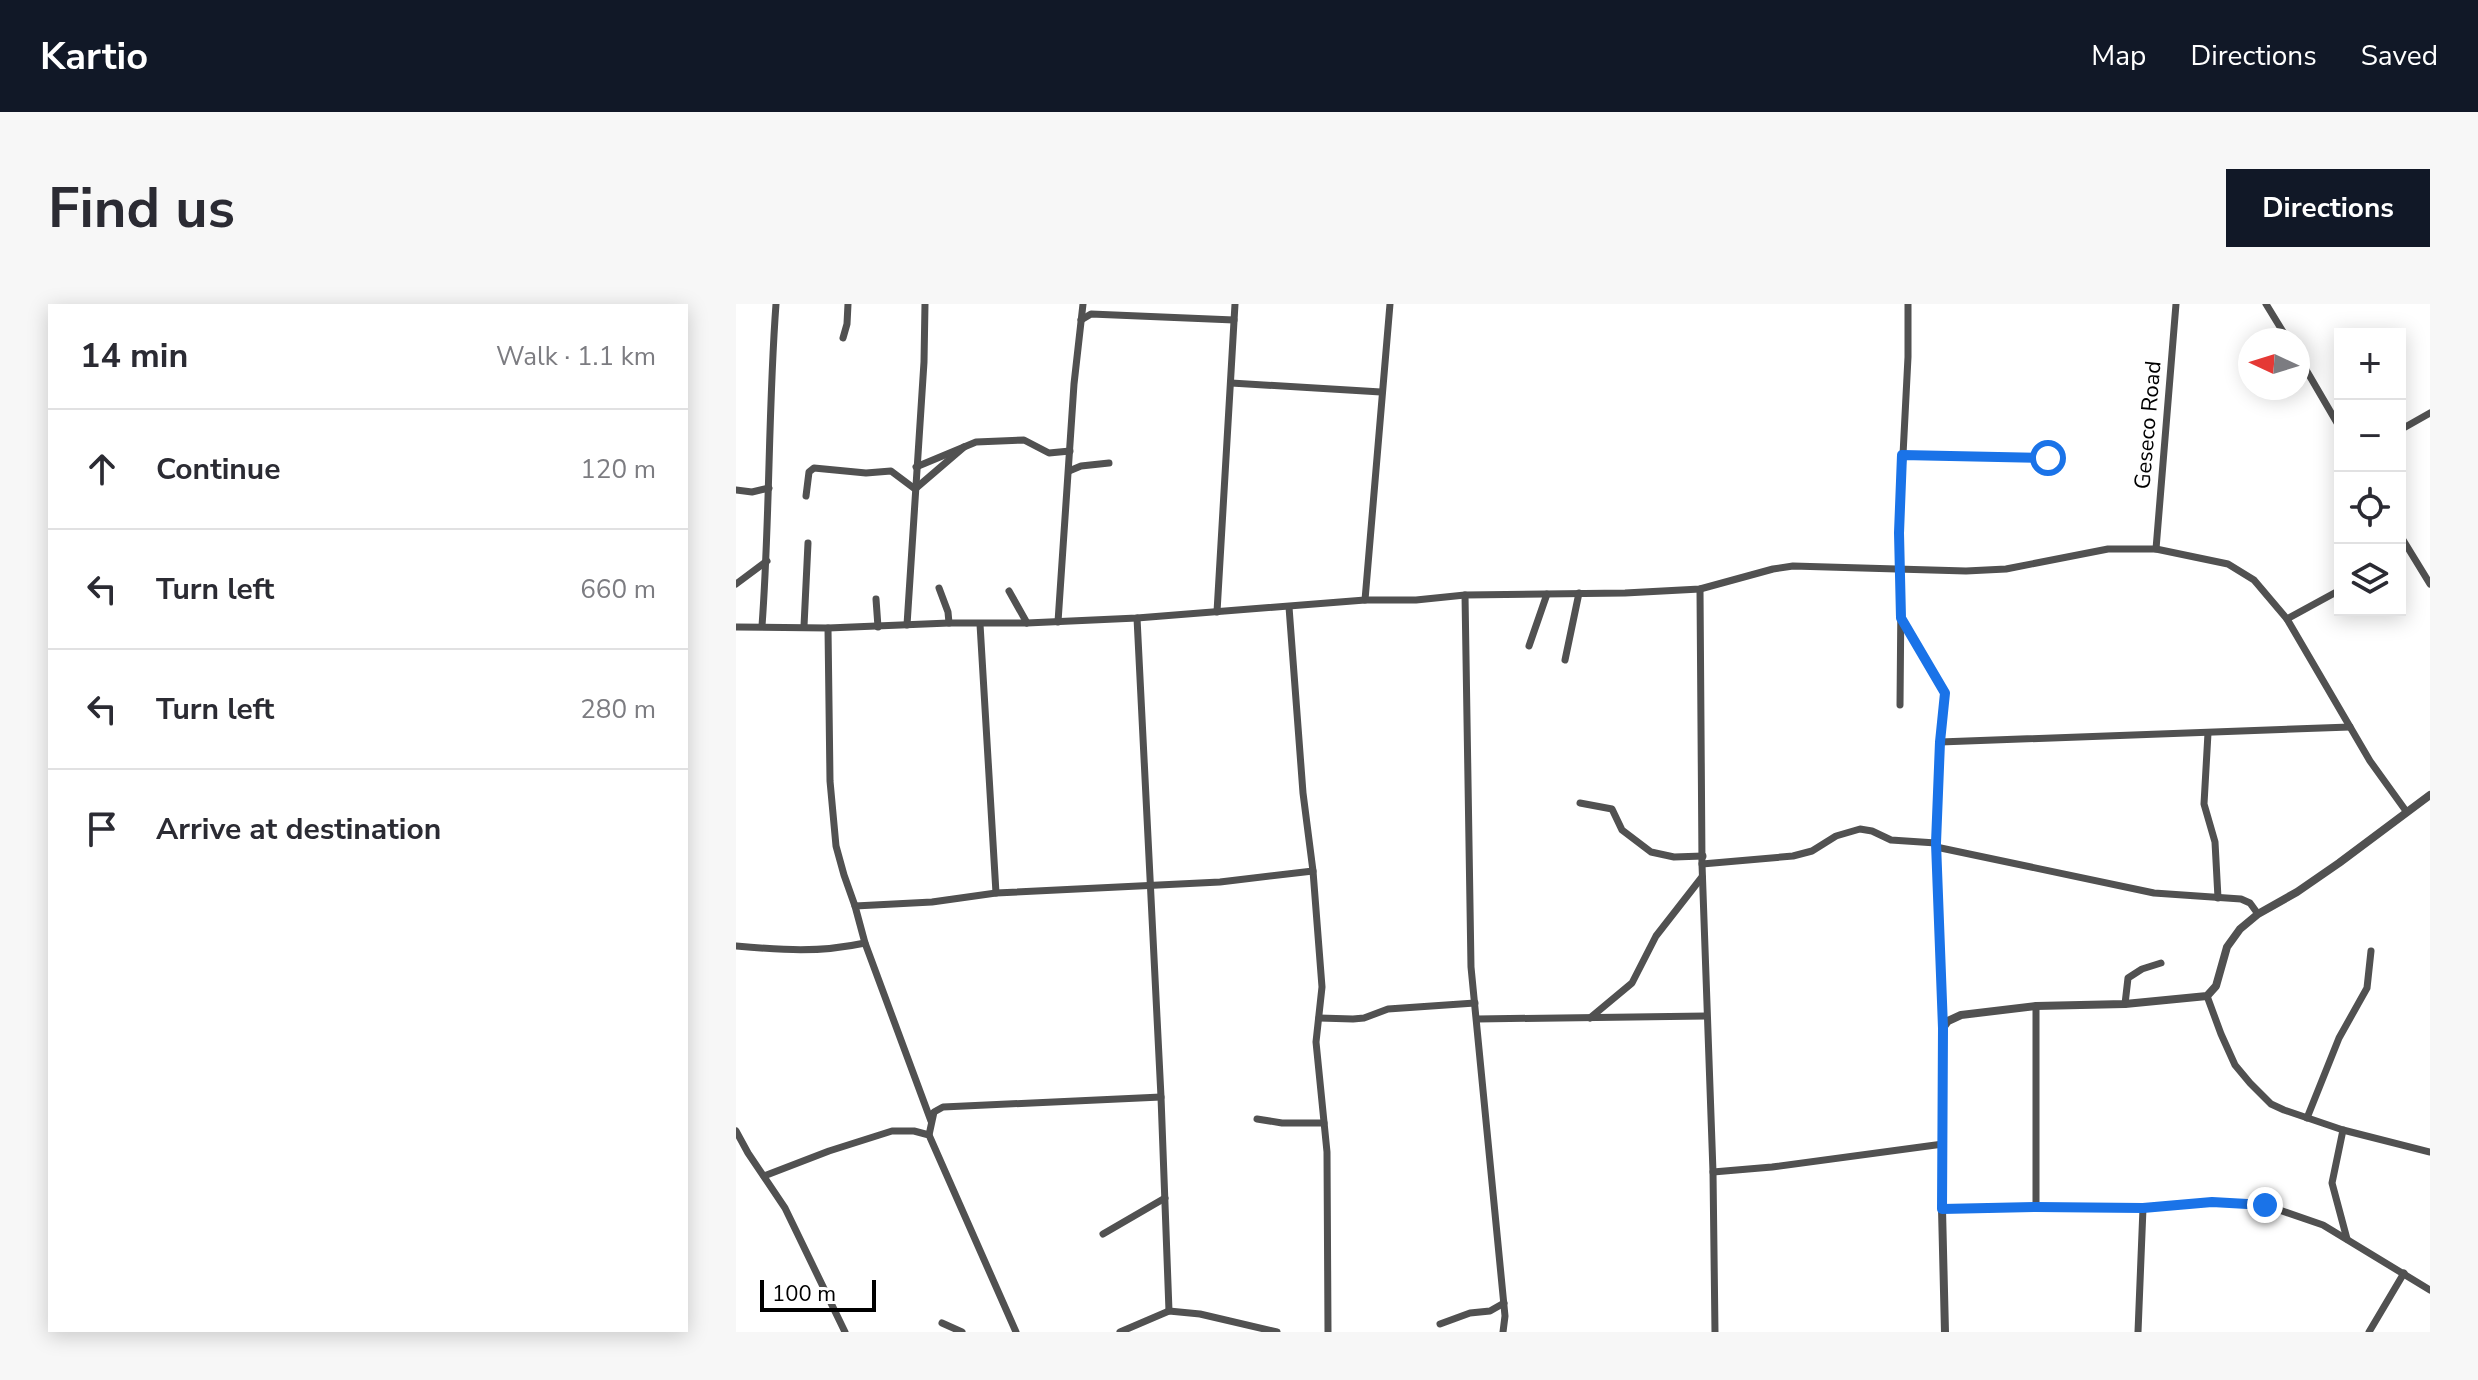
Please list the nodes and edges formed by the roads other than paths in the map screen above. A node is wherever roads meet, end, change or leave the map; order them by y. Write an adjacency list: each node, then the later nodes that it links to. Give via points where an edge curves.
1 (776, 304): 27 (street)
2 (848, 304): 13 (street)
3 (925, 304): 25 (street)
4 (1083, 304): 10 (street)
5 (1235, 304): 11 (street)
6 (1390, 304): 16 (street)
7 (1908, 304): 22 (street)
8 (2176, 304): 33 (street, Geseco Road)
9 (2266, 304): 12 (street)
10 (1081, 320): 11 (street, via 1091,314); 21 (street)
11 (1234, 320): 15 (street)
12 (2281, 328)
13 (843, 338)
14 (2310, 377): 18 (street)
15 (1231, 383): 16 (street); 49 (street)
16 (1381, 392): 47 (street)
17 (2430, 413): 19 (street)
18 (2334, 418)
19 (2406, 427)
20 (964, 447): 21 (street, via 1024,440 1049,453); 25 (street); 28 (street)
21 (1070, 451): 26 (street)
22 (1902, 455): 23 (street); 36 (street)
23 (2048, 458)
24 (1109, 463): 26 (street)
25 (916, 467): 28 (street)
26 (1069, 471): 53 (street)
27 (769, 488): 29 (street); 35 (street)
28 (915, 489): 30 (street, via 891,471 814,468); 57 (street)
29 (736, 490)
30 (806, 496)
31 (808, 543): 59 (street)
32 (2405, 544): 34 (street)
33 (2156, 549): 36 (street, via 2108,549 2006,569); 52 (street, via 2242,571)
34 (2408, 549): 38 (street)
35 (767, 561): 37 (street); 58 (street)
36 (1900, 571): 40 (street, via 1793,566); 51 (street)
37 (736, 584)
38 (2430, 584)
39 (939, 588): 54 (street)
40 (1700, 589): 42 (street); 73 (street)
41 (1009, 591): 55 (street)
42 (1579, 593): 44 (street); 64 (street)
43 (2334, 593): 52 (street)
44 (1547, 594): 45 (street); 63 (street)
45 (1465, 595): 47 (street); 86 (street)
46 (876, 599): 61 (street)
47 (1365, 600): 48 (street)
48 (1289, 607): 49 (street); 74 (street)
49 (1217, 612): 50 (street)
50 (1137, 618): 53 (street); 76 (street)
51 (1901, 618): 65 (street); 68 (street, via 1945,693)
52 (2287, 619): 66 (street)
53 (1058, 622): 55 (street)
54 (949, 623): 56 (street); 57 (street)
55 (1027, 623): 56 (street)
56 (980, 624): 77 (street)
57 (907, 625): 61 (street)
58 (762, 626): 59 (street); 60 (street)
59 (804, 626): 62 (street)
60 (736, 627)
61 (878, 627): 62 (street)
62 (828, 628): 79 (street, via 836,846)
63 (1529, 646)
64 (1565, 660)
65 (1900, 705)
66 (2350, 727): 67 (street); 71 (street)
67 (2208, 733): 68 (street); 78 (street, via 2204,804 2215,842)
68 (1940, 742): 72 (street)
69 (2430, 795): 71 (street)
70 (1580, 803): 73 (street, via 1612,809 1620,828 1656,854)
71 (2406, 811): 80 (street, via 2339,863)
72 (1936, 845): 73 (street, via 1891,840 1860,829 1793,856); 78 (street, via 2154,893); 93 (street)
73 (1702, 860): 75 (street)
74 (1313, 871): 76 (street); 90 (street, via 1322,987)
75 (1702, 877): 89 (street); 92 (street, via 1656,936 1632,983)
76 (1151, 887): 77 (street); 94 (street)
77 (996, 893): 79 (street)
78 (2218, 898): 80 (street, via 2246,900)
79 (855, 906): 81 (street)
80 (2258, 914): 85 (street, via 2227,947 2216,986)
81 (865, 943): 82 (street, via 800,952); 97 (street)
82 (736, 946)
83 (2371, 951): 95 (street, via 2367,988 2339,1038)
84 (2161, 963): 87 (street, via 2128,978)
85 (2207, 996): 87 (street); 95 (street, via 2235,1065 2271,1104)
86 (1475, 1003): 90 (street, via 1388,1009 1364,1018); 91 (street)
87 (2125, 1004): 88 (street)
88 (2036, 1006): 93 (street, via 1961,1015); 107 (street)
89 (1706, 1016): 92 (street); 104 (street)
90 (1319, 1018): 98 (street, via 1316,1042)
91 (1477, 1019): 92 (street); 114 (street)
92 (1588, 1019)
93 (1943, 1028): 102 (street)
94 (1161, 1097): 97 (street, via 943,1107); 106 (street)
95 (2307, 1118): 99 (street)
96 (1257, 1119): 98 (street)
97 (931, 1121): 101 (street)
98 (1324, 1123): 123 (street)
99 (2343, 1130): 103 (street); 111 (street, via 2332,1183)
100 (736, 1131): 105 (street)
101 (929, 1135): 105 (street, via 892,1131); 120 (street)
102 (1943, 1144): 104 (street); 109 (street)
103 (2430, 1152)
104 (1713, 1172): 125 (street)
105 (764, 1176): 118 (street)
106 (1165, 1198): 110 (street); 115 (street)
107 (2036, 1207): 108 (street); 109 (street)
108 (2143, 1208): 111 (street, via 2212,1202 2265,1205); 127 (street)
109 (1942, 1209): 126 (street)
110 (1103, 1234)
111 (2347, 1239): 112 (street)
112 (2404, 1273): 113 (street); 128 (street)
113 (2430, 1290)
114 (1504, 1303): 117 (street); 124 (street)
115 (1169, 1311): 121 (street); 122 (street)
116 (942, 1323): 119 (street)
117 (1440, 1324)
118 (845, 1332)
119 (962, 1332)
120 (1016, 1332)
121 (1120, 1332)
122 (1277, 1332)
123 (1328, 1332)
124 (1503, 1332)
125 (1715, 1332)
126 (1945, 1332)
127 (2138, 1332)
128 (2369, 1332)

